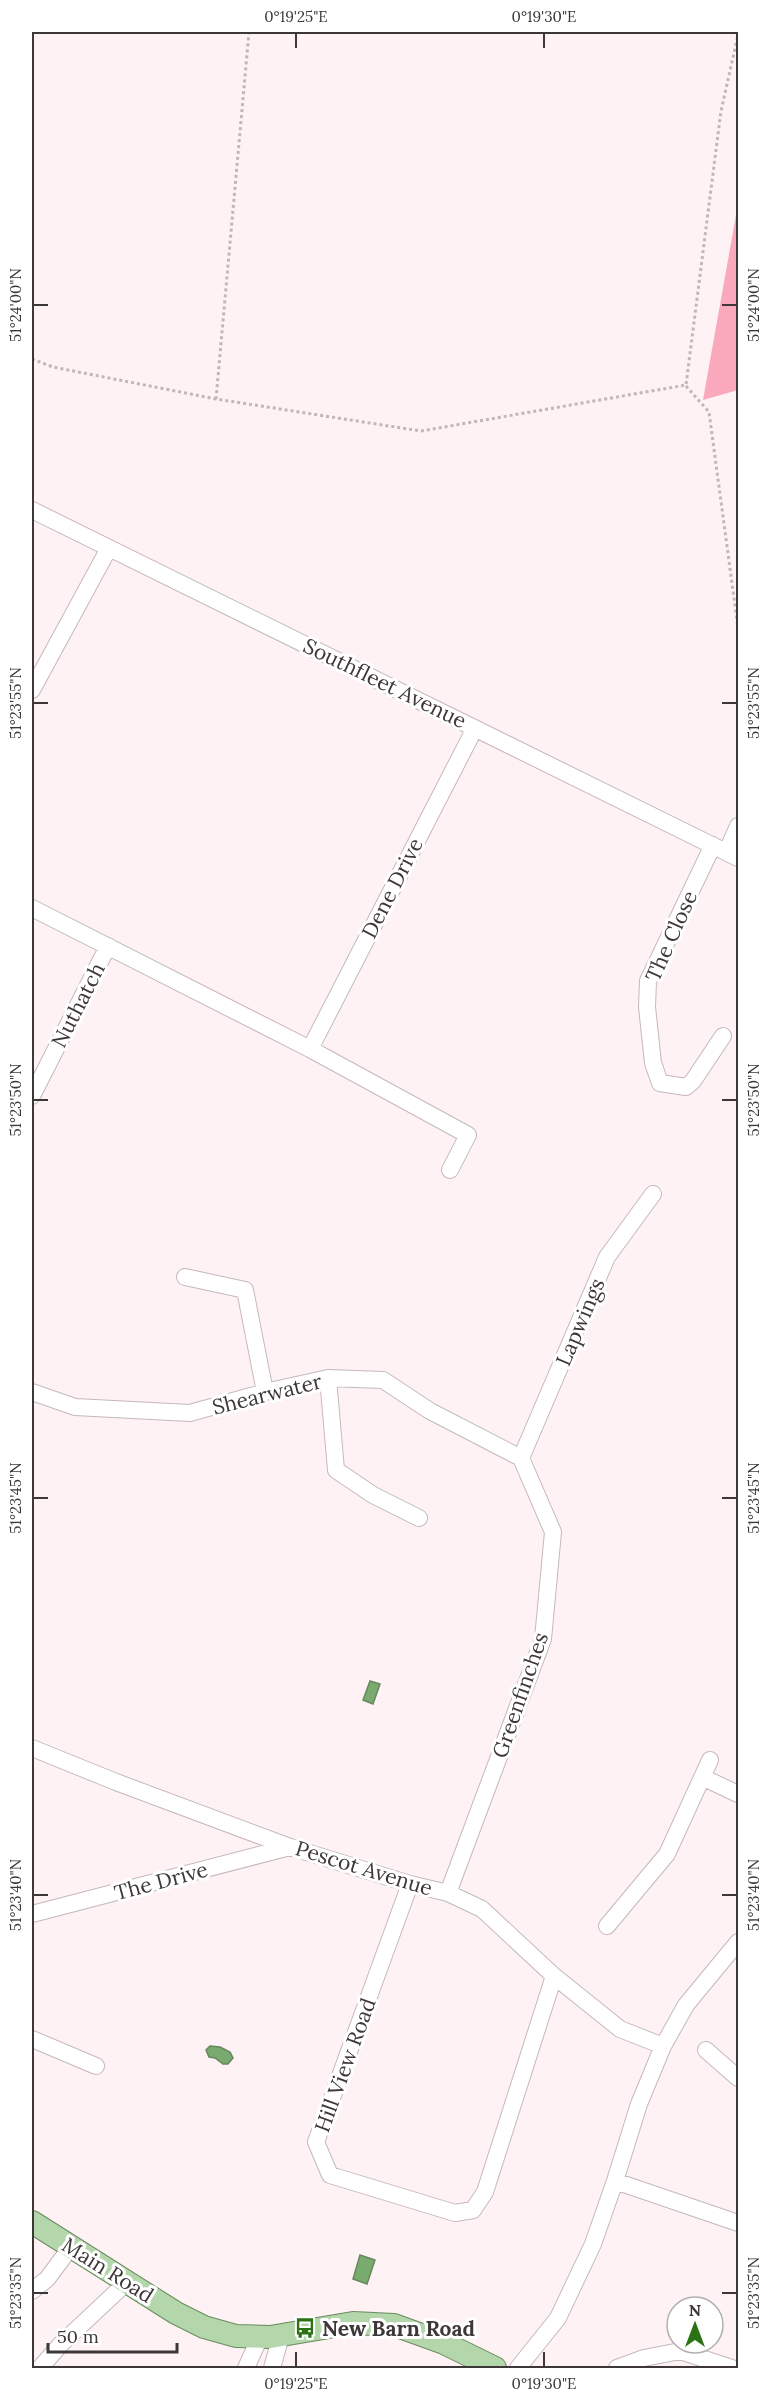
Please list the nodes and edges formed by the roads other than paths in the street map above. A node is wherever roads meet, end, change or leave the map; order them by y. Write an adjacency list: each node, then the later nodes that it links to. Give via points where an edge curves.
1 (32, 510): 2 (street, Southfleet Avenue)
2 (109, 548): 3 (street); 4 (street, Southfleet Avenue)
3 (32, 690)
4 (475, 728): 6 (street, Southfleet Avenue); 10 (street, Dene Drive)
5 (738, 826): 6 (street)
6 (726, 851): 9 (street, The Close, via 648,981 653,1063 660,1083 686,1087)
7 (32, 908): 8 (street)
8 (108, 946): 10 (street); 11 (street, Nuthatch)
9 (723, 1036)
10 (310, 1049): 12 (street, via 468,1135)
11 (32, 1096)
12 (450, 1170)
13 (653, 1194): 18 (street, Lapwings, via 607,1257)
14 (184, 1277): 17 (street, via 244,1290)
15 (328, 1378): 17 (street, Shearwater); 18 (street, Shearwater, via 383,1380 430,1411); 19 (street, via 336,1470 373,1495)
16 (32, 1392): 17 (street, Shearwater, via 75,1407 190,1413)
17 (265, 1392)
18 (521, 1458): 26 (street, Greenfinches, via 553,1532 543,1640)
19 (419, 1518)
20 (32, 1748): 24 (street, Pescot Avenue)
21 (710, 1760): 22 (street)
22 (702, 1777): 23 (street); 28 (street, via 667,1854)
23 (738, 1794)
24 (290, 1847): 25 (street, Pescot Avenue); 27 (street, The Drive)
25 (410, 1884): 26 (street, Pescot Avenue); 30 (street, Hill View Road, via 316,2142 330,2175 455,2214 473,2210 485,2192)
26 (448, 1893): 30 (street, Pescot Avenue, via 482,1909)
27 (32, 1914)
28 (607, 1926)
29 (738, 1942): 32 (street, via 686,2005)
30 (554, 1976): 32 (street, Pescot Avenue, via 620,2029)
31 (32, 2039): 34 (street)
32 (663, 2046): 36 (street, via 639,2104)
33 (706, 2050): 35 (street)
34 (96, 2066)
35 (738, 2078)
36 (615, 2181): 38 (street); 47 (street, via 593,2244 558,2319)
37 (32, 2222): 39 (main road, Main Road)
38 (738, 2223)
39 (71, 2247): 40 (main road, Main Road); 41 (street, via 47,2279)
40 (127, 2282): 42 (main road, Main Road, via 204,2327 236,2336); 43 (street, via 60,2344)
41 (32, 2291)
42 (270, 2337): 44 (street); 45 (street); 46 (main road, Main Road, via 353,2323 394,2325 444,2343)
43 (40, 2368)
44 (246, 2368)
45 (272, 2368)
46 (495, 2368)
47 (518, 2368)
48 (617, 2368): 49 (street, via 680,2350)
49 (732, 2368)

